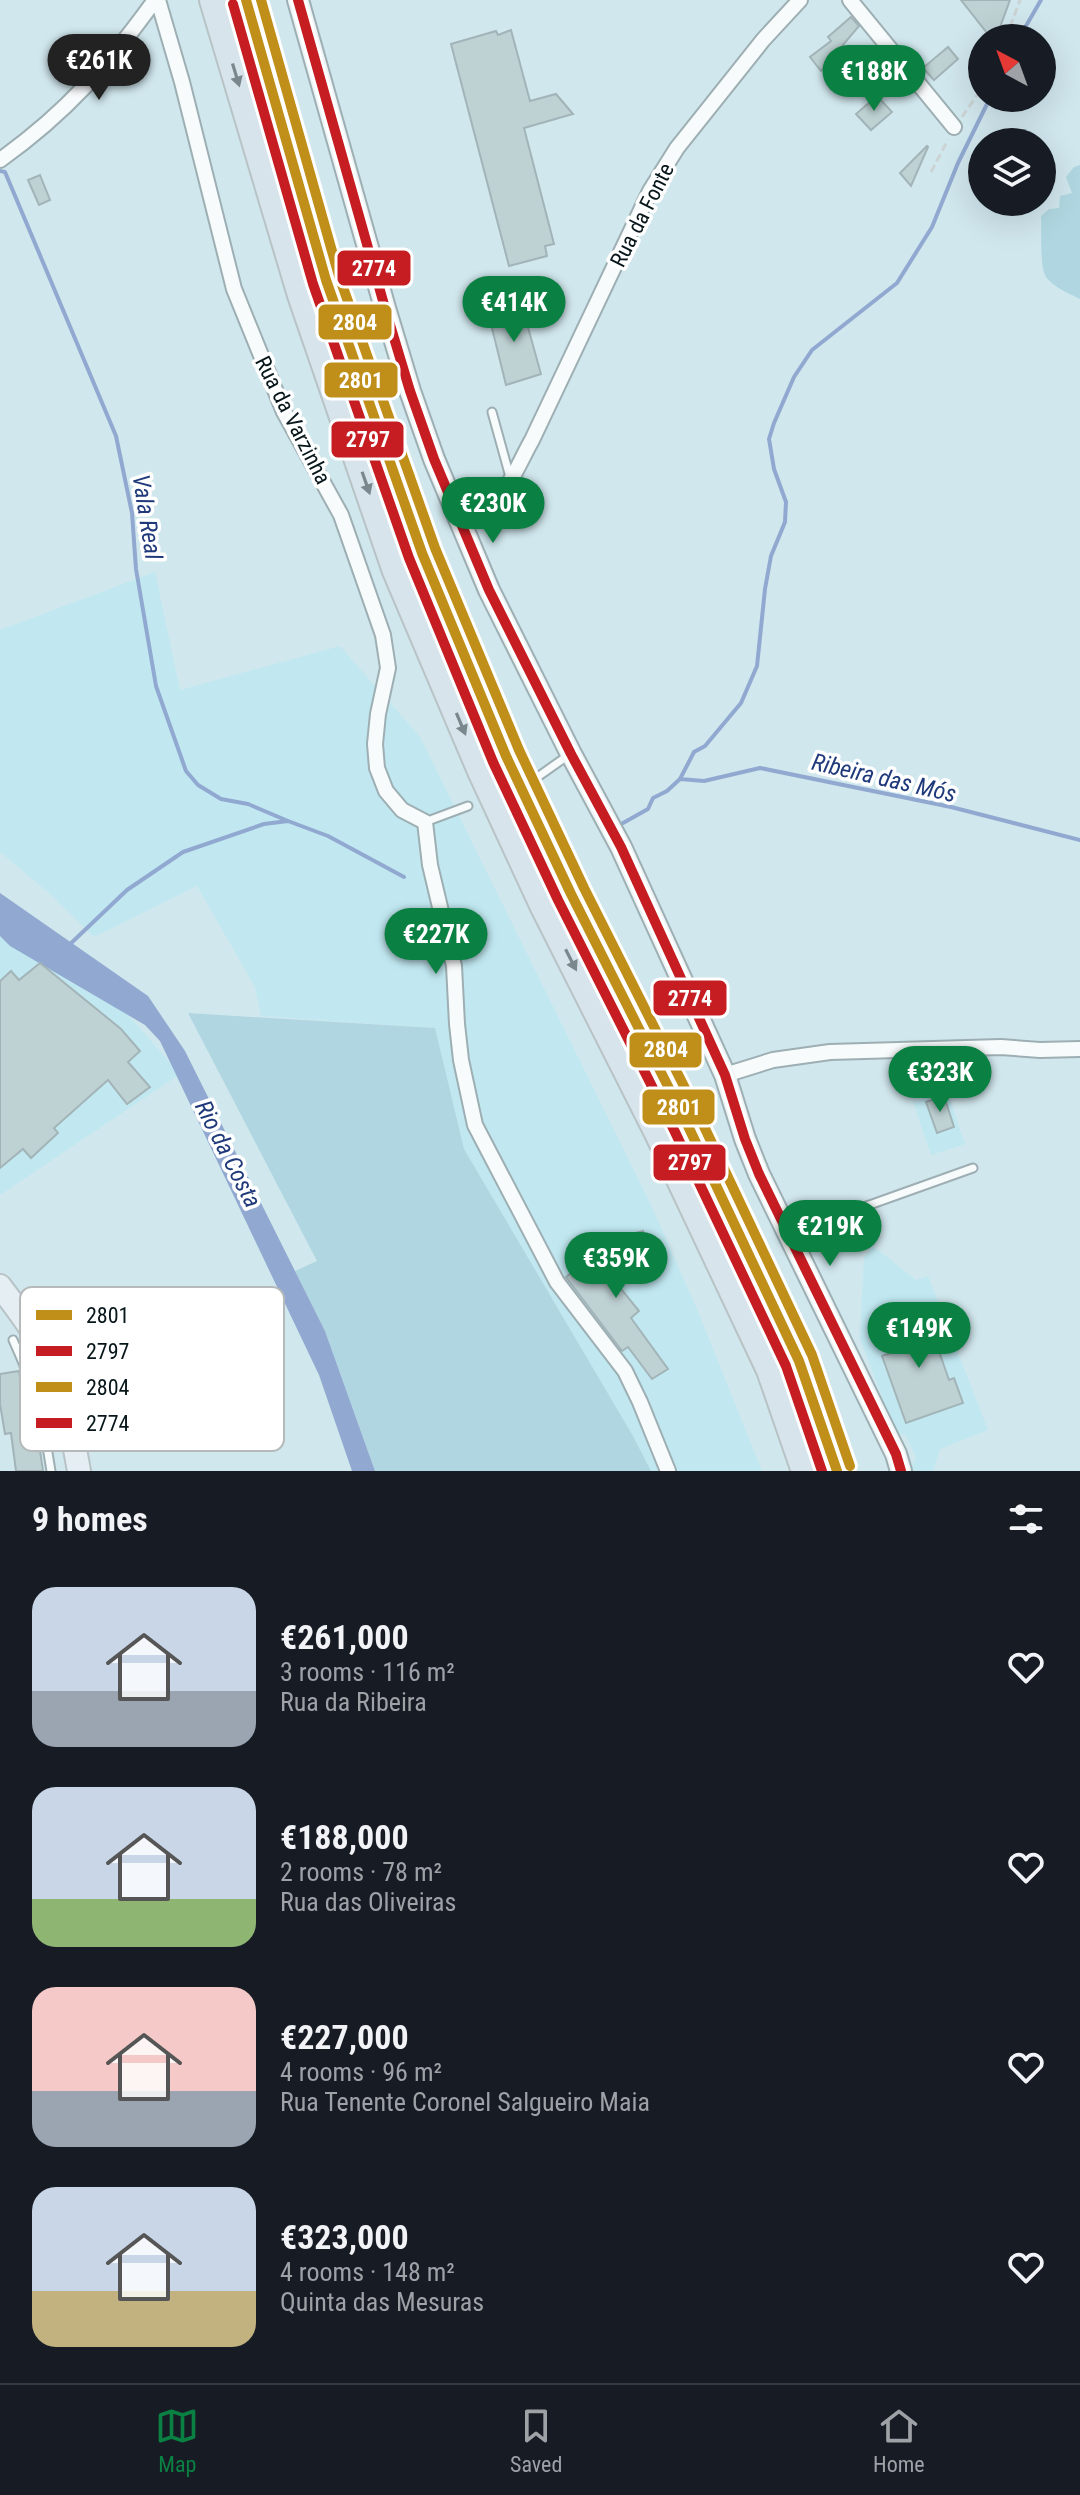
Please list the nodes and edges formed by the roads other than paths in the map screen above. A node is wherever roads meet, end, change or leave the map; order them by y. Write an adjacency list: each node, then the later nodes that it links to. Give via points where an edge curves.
1 (156, 0): 8 (street, via 83,91); 15 (street, Rua da Varzinha, via 234,289 284,412 341,515 383,635 388,668 378,714 377,768 386,791 402,810)
2 (213, 0): 32 (highway, one-way to 32, via 301,295 396,571 538,893 770,1370)
3 (246, 0): 33 (highway, via 326,280 422,553 519,783 799,1361)
4 (298, 0): 11 (street, via 410,391)
5 (800, 0): 10 (street, Rua da Fonte, via 677,148 650,191)
6 (850, 0): 7 (street)
7 (954, 127)
8 (0, 160)
9 (492, 412): 10 (lane)
10 (511, 479): 11 (street, Rua da Fonte, via 491,506)
11 (461, 526): 12 (street)
12 (571, 754): 13 (lane); 17 (street, via 621,847)
13 (539, 776)
14 (468, 806): 15 (lane)
15 (425, 822): 31 (street, via 453,957 460,1048 475,1125 557,1282 625,1371)
16 (1080, 1049): 17 (street, via 830,1052 773,1060)
17 (725, 1075): 19 (street, via 745,1139)
18 (973, 1168): 19 (lane)
19 (790, 1236): 28 (street)
20 (0, 1286): 22 (main road)
21 (0, 1309): 23 (street)
22 (20, 1314)
23 (20, 1325)
24 (13, 1340): 25 (lane)
25 (20, 1355)
26 (48, 1451): 29 (lane)
27 (76, 1451): 30 (main road)
28 (900, 1459)
29 (51, 1471)
30 (79, 1471)
31 (668, 1471)
32 (805, 1471)
33 (837, 1471)

